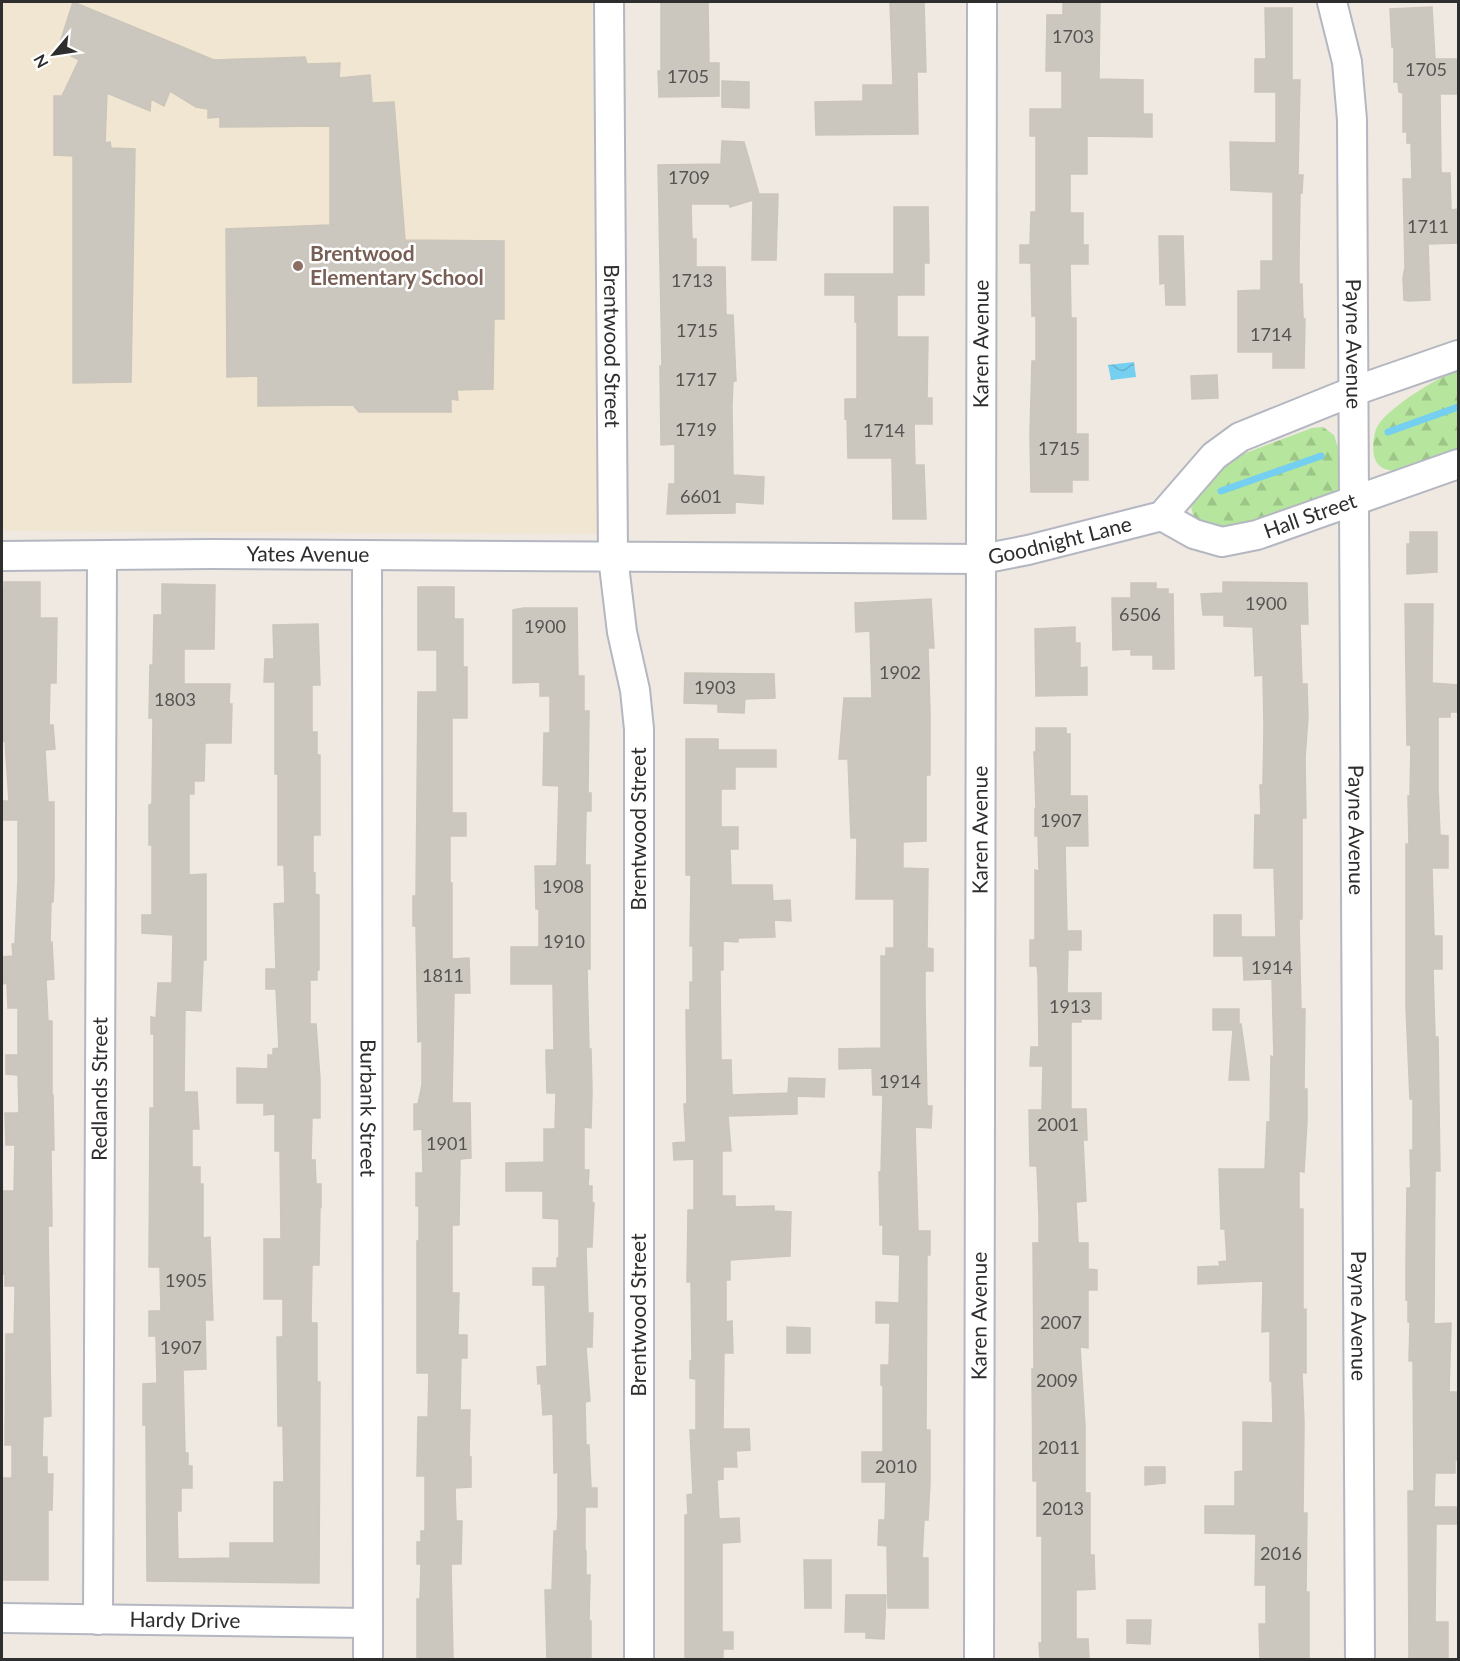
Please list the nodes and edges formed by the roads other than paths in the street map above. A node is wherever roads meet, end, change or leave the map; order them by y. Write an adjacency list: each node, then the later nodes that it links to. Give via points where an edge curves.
1 (609, 2): 12 (street, Brentwood Street)
2 (982, 2): 13 (street, Karen Avenue)
3 (1332, 2): 5 (street, Payne Avenue, via 1350,90)
4 (1458, 355): 5 (street, Goodnight Lane)
5 (1354, 392): 7 (street, Payne Avenue); 8 (street, Goodnight Lane, via 1240,437 1214,456)
6 (1458, 464): 7 (street, Hall Street)
7 (1353, 500): 8 (street, Hall Street, via 1257,535 1222,542 1194,534); 20 (street, Payne Avenue)
8 (1162, 516): 13 (street, Goodnight Lane)
9 (2, 556): 10 (street, Yates Avenue)
10 (102, 556): 11 (street, Yates Avenue); 15 (street, Redlands Street)
11 (367, 556): 12 (street, Yates Avenue); 16 (street, Burbank Street)
12 (614, 557): 13 (street, Goodnight Lane); 18 (street, Brentwood Street, via 639,729)
13 (982, 559): 19 (street, Karen Avenue)
14 (2, 1618): 15 (street, Hardy Drive)
15 (98, 1620): 16 (street, Hardy Drive)
16 (368, 1623): 17 (street, Burbank Street)
17 (368, 1659)
18 (639, 1659)
19 (979, 1659)
20 (1360, 1659)

